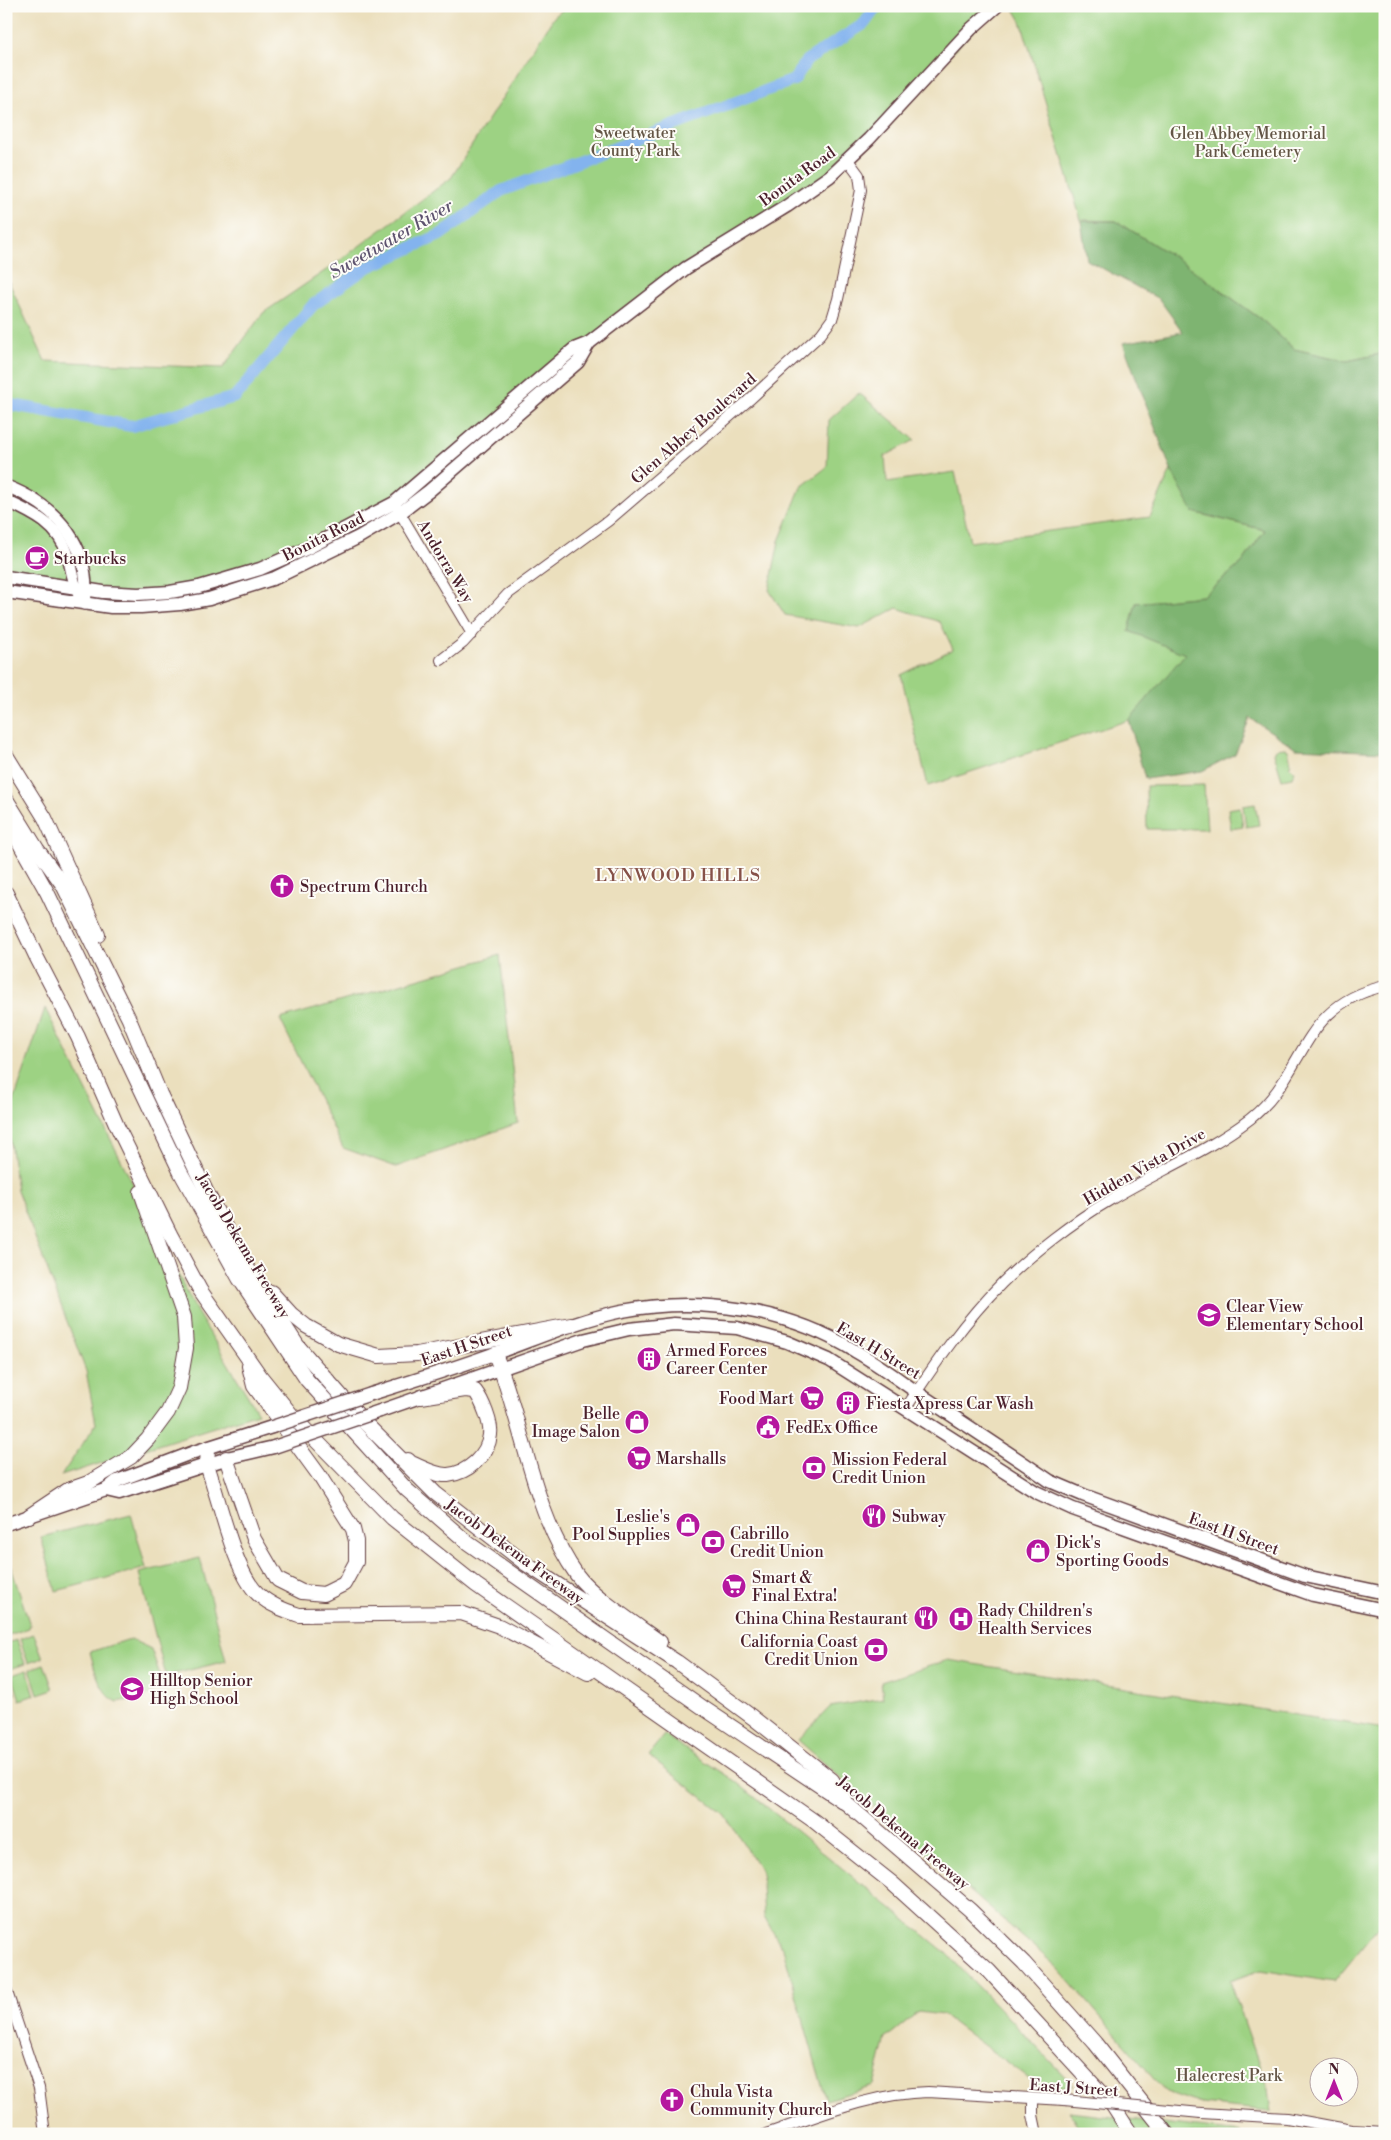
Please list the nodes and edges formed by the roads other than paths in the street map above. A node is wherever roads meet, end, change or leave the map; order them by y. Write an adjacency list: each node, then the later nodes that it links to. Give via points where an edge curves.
1 (997, 6): 2 (main road, Bonita Road, via 938,63)
2 (848, 160): 5 (main road, Bonita Road, via 801,197 686,268 589,343 574,349); 10 (street, Glen Abbey Boulevard, via 860,175 861,190 838,299 832,319 822,334 608,521 508,594)
3 (6, 486): 7 (main road, via 38,501 70,533 85,567)
4 (6, 501): 7 (main road, via 45,521 58,535)
5 (397, 508): 7 (main road, Bonita Road, via 230,580 170,592 138,594); 9 (main road, Bonita Road, via 359,537 275,578 238,591 180,604 141,607); 10 (street, Andorra Way)
6 (6, 577): 7 (main road, Bonita Road)
7 (81, 588): 9 (main road)
8 (6, 592): 9 (main road, Bonita Road)
9 (86, 604)
10 (472, 634): 11 (street, Glen Abbey Boulevard)
11 (440, 660)
12 (6, 755): 17 (highway, via 45,818 65,860 108,958)
13 (6, 799): 17 (highway, via 63,885)
14 (6, 819): 38 (highway, Jacob Dekema Freeway, via 46,892 181,1173 239,1278 306,1380 407,1490 468,1543)
15 (6, 893): 18 (highway, via 78,1037)
16 (1385, 986): 24 (street, Hidden Vista Drive, via 1350,997 1324,1018 1276,1091 1251,1118 1222,1139 1109,1200 1057,1237 1002,1283)
17 (114, 988): 19 (highway, via 160,1094)
18 (117, 1126): 22 (highway, via 200,1290); 32 (highway, via 184,1317 186,1348 179,1388 168,1412 131,1457 88,1483 68,1490)
19 (223, 1221): 20 (highway, via 291,1314 338,1344 379,1356 417,1354); 27 (highway, via 245,1264 297,1345)
20 (570, 1325): 21 (main road, East H Street); 24 (main road, East H Street, via 624,1311 666,1306 718,1307 773,1316 802,1325 854,1350)
21 (494, 1354): 23 (highway); 28 (main road, East H Street, bridge)
22 (246, 1356): 29 (highway, via 254,1386 319,1474 353,1530 356,1562 344,1584 324,1594 302,1592 278,1580 254,1539); 37 (highway, via 294,1418 392,1518 476,1585)
23 (500, 1368): 25 (main road, East H Street); 26 (main road, East H Street, via 583,1340 629,1329 674,1324 712,1325 764,1334 804,1349 829,1360); 36 (highway, via 548,1520 578,1576 662,1644)
24 (916, 1392): 26 (street, Hidden Vista Drive); 34 (main road, East H Street, via 1050,1480 1083,1495 1305,1576)
25 (421, 1397): 27 (highway, via 464,1390 475,1392 480,1398 491,1434 474,1465 459,1473 445,1475 411,1463); 29 (main road, East H Street, bridge, via 274,1446)
26 (906, 1408): 35 (main road, East H Street, via 1036,1492 1073,1509 1312,1595)
27 (364, 1422): 36 (highway, via 435,1493 502,1546)
28 (208, 1448): 30 (highway); 31 (main road, East H Street, via 117,1481)
29 (226, 1458): 30 (main road, East H Street)
30 (207, 1465): 31 (main road, East H Street, via 119,1493); 37 (highway, via 242,1572 257,1593 278,1608 299,1615 461,1614 499,1626)
31 (106, 1490): 32 (main road, East H Street)
32 (29, 1516): 33 (main road, East H Street)
33 (6, 1524)
34 (1385, 1593)
35 (1385, 1610)
36 (677, 1662): 38 (highway, via 832,1780)
37 (646, 1704): 45 (highway, via 814,1821 892,1883 989,1971 1113,2106)
38 (847, 1804): 46 (highway, Jacob Dekema Freeway, via 970,1910 1024,1963 1095,2043)
39 (6, 1990): 42 (street, via 39,2088)
40 (1033, 2100): 41 (street, East J Street, bridge, via 1287,2118 1352,2130); 43 (street, East J Street, via 907,2093 868,2100); 44 (street)
41 (1385, 2132)
42 (45, 2134)
43 (766, 2134)
44 (1037, 2134)
45 (1131, 2134)
46 (1167, 2134)

